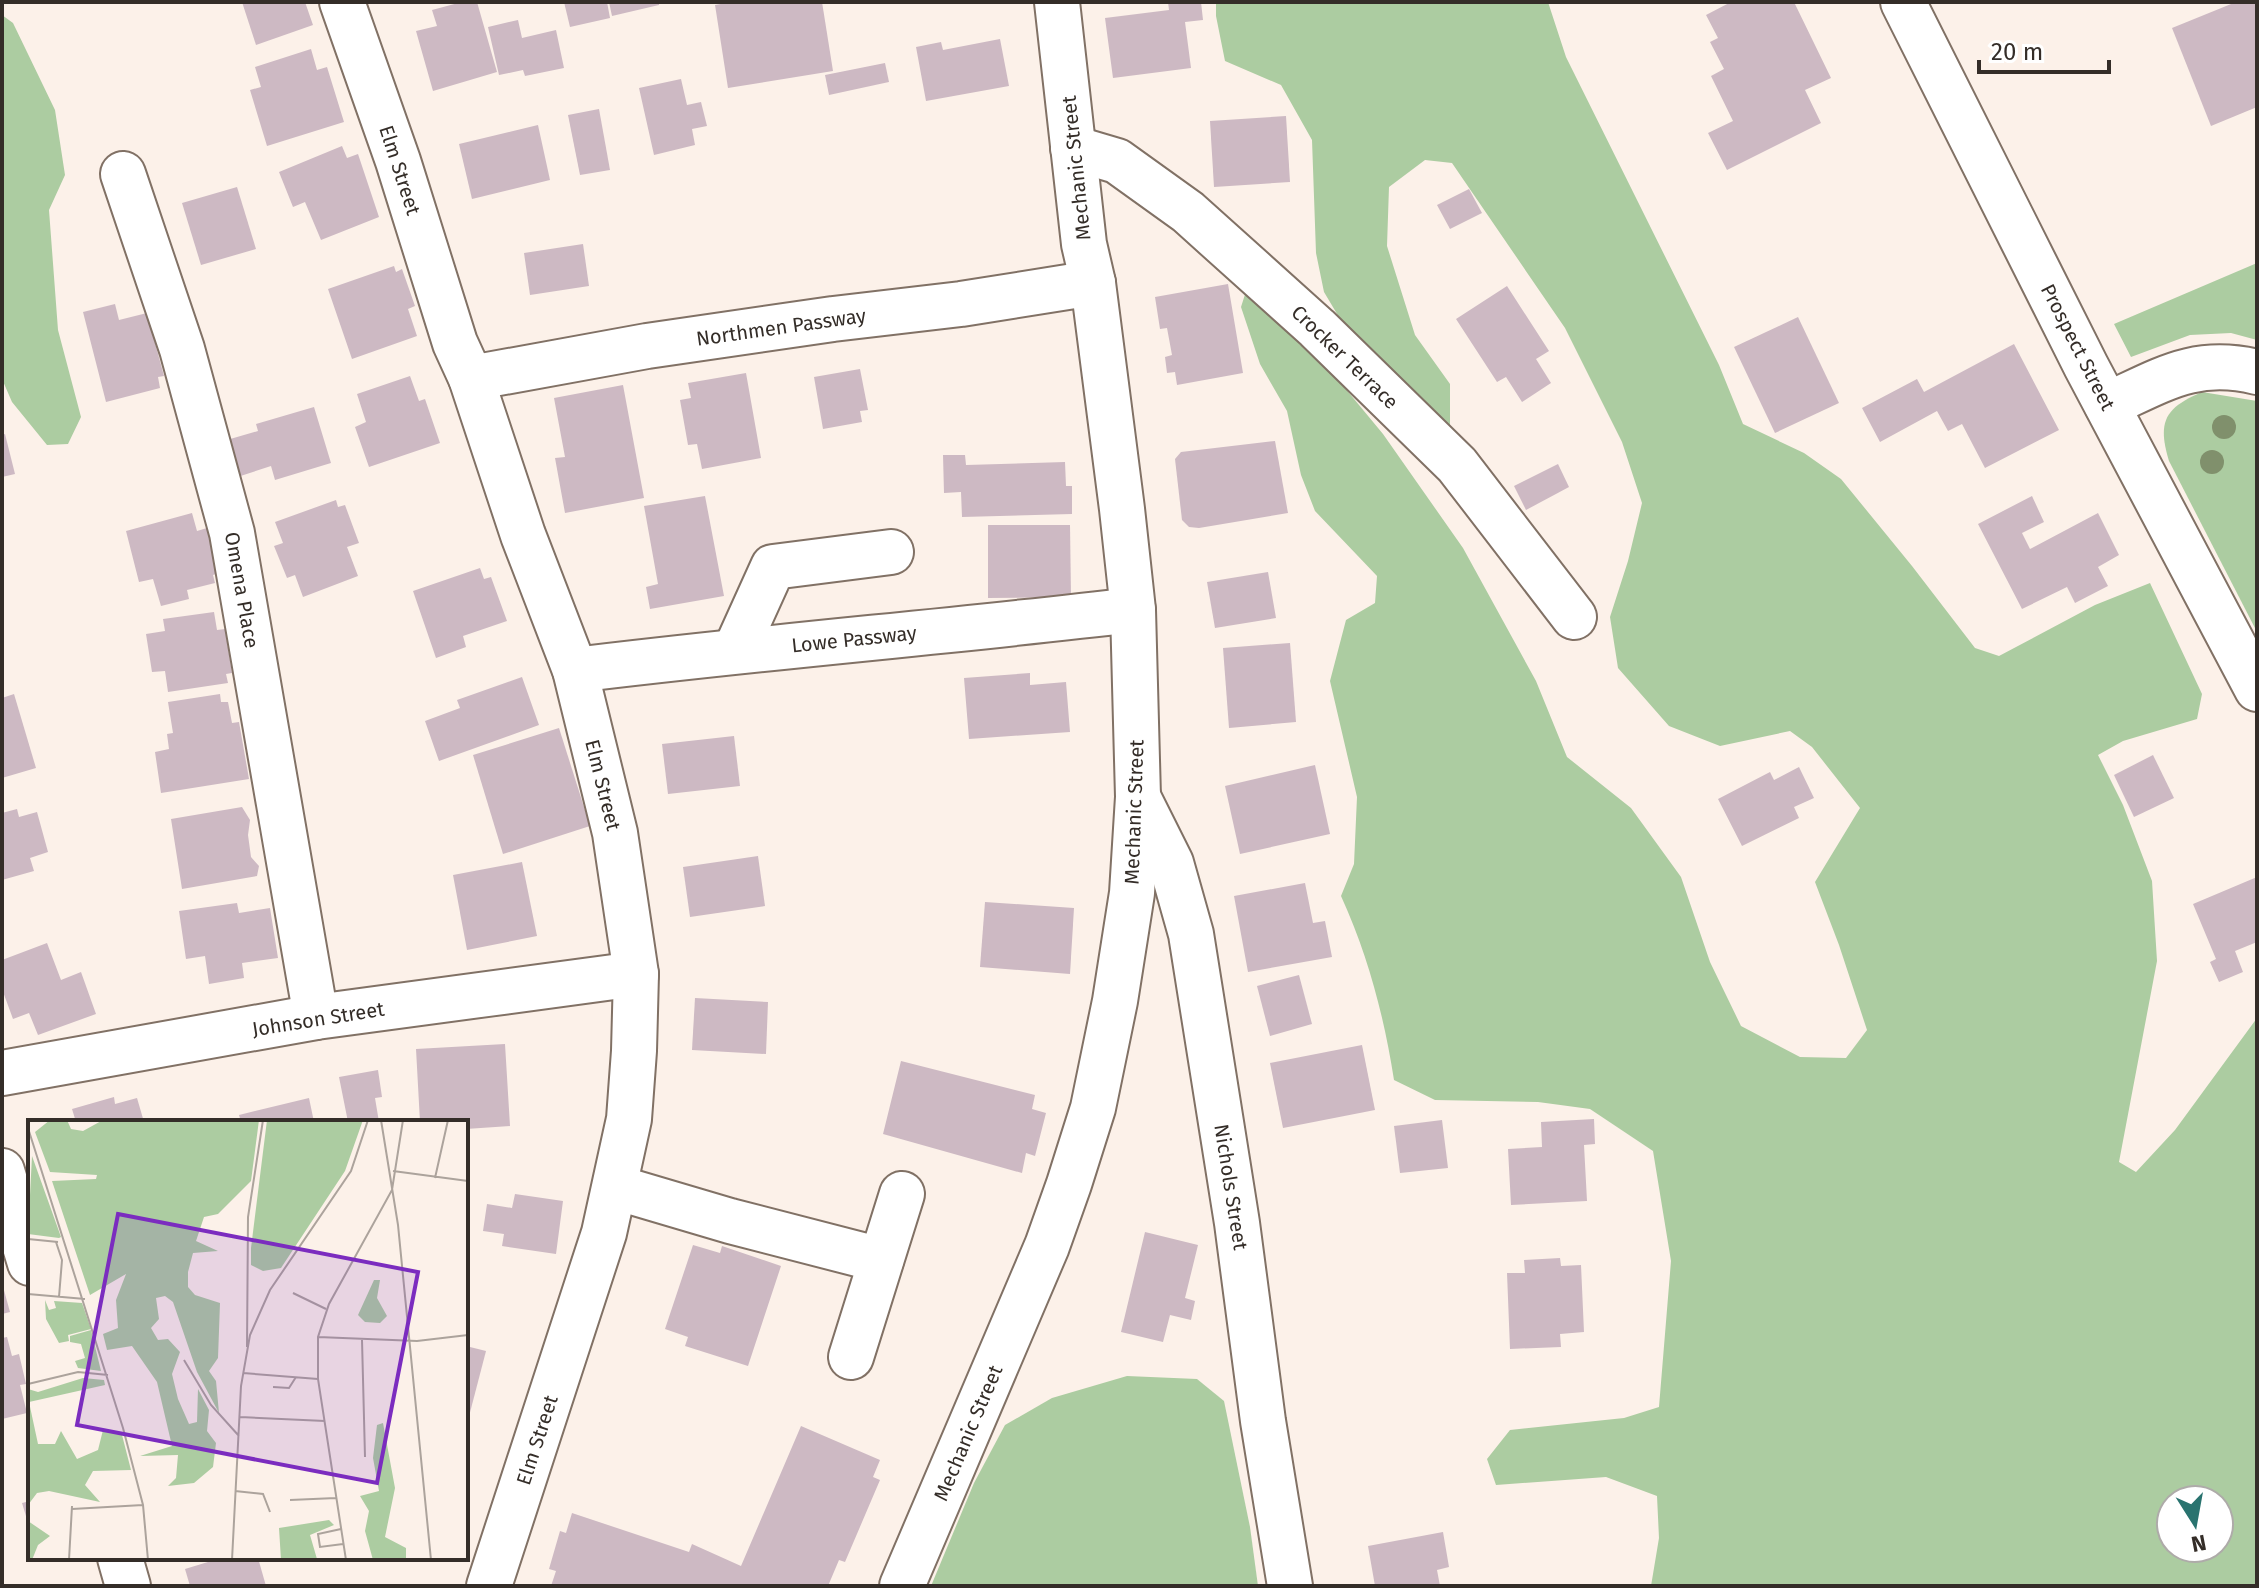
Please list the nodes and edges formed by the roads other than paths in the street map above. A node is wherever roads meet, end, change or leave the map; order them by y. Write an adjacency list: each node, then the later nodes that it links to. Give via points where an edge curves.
1 (342, 2): 8 (street, Elm Street)
2 (1057, 2): 4 (street, Mechanic Street)
3 (1903, 2): 9 (street, Prospect Street)
4 (1073, 148): 6 (street, Mechanic Street); 12 (street, Crocker Terrace, via 1117,161 1188,212 1317,328 1457,465)
5 (123, 174): 18 (street, Omena Place, via 182,349 232,533)
6 (1093, 283): 8 (street, Northmen Passway, via 647,346); 11 (street, Mechanic Street)
7 (2257, 372): 9 (street, via 2205,367)
8 (471, 378): 14 (street, Elm Street)
9 (2107, 405): 15 (street, Prospect Street)
10 (891, 552): 13 (street, via 773,567)
11 (1133, 610): 13 (street, Lowe Passway); 16 (street, Mechanic Street)
12 (1574, 617)
13 (735, 651): 14 (street, Lowe Passway)
14 (575, 670): 17 (street, Elm Street, via 615,833)
15 (2257, 689)
16 (1138, 797): 29 (street, Mechanic Street, via 1132,893 1093,1108 1047,1246); 30 (street, Nichols Street, via 1171,863 1191,934)
17 (636, 974): 18 (street, Johnson Street); 21 (street, Elm Street, via 629,1119)
18 (316, 1017): 19 (street, Johnson Street)
19 (2, 1073)
20 (2, 1171): 23 (street)
21 (615, 1187): 24 (street); 28 (street, Elm Street)
22 (902, 1194): 24 (street)
23 (28, 1256)
24 (881, 1260): 25 (street)
25 (851, 1357)
26 (121, 1560): 27 (street)
27 (128, 1586)
28 (489, 1586)
29 (902, 1586)
30 (1290, 1586)

